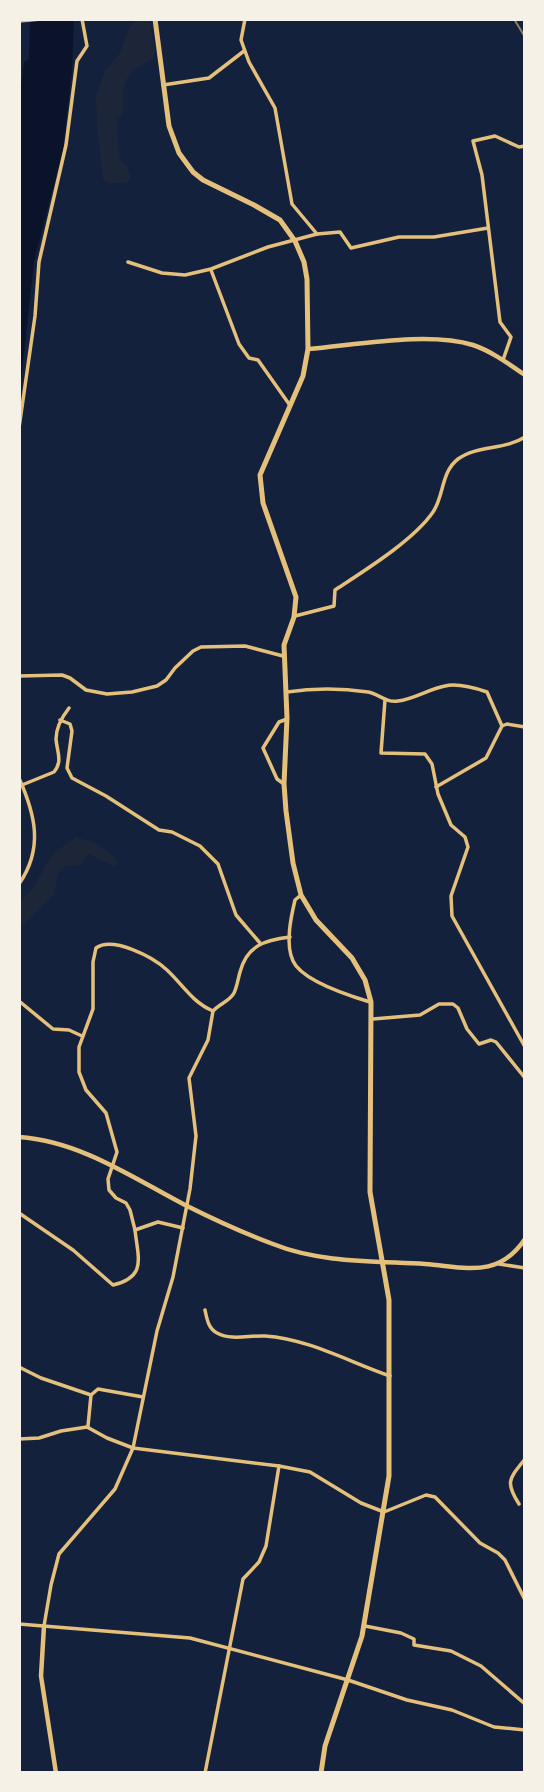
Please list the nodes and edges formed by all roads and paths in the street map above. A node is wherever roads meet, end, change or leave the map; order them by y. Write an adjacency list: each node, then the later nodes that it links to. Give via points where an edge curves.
1 (41, 19): 5 (street)
2 (82, 19): 18 (street, via 88,46 77,61 66,145 39,262)
3 (155, 19): 7 (main road)
4 (245, 19): 6 (street)
5 (20, 21)
6 (244, 51): 7 (street, via 209,78); 10 (street, via 275,108 292,204)
7 (163, 85): 11 (main road, via 172,137 193,172 280,220)
8 (525, 146): 9 (street, via 495,136 473,141)
9 (488, 228): 10 (street, via 434,237 399,237 351,248 340,232); 15 (street, via 500,322 511,337)
10 (317, 234): 11 (street)
11 (295, 241): 13 (street); 14 (main road, via 307,279)
12 (128, 262): 13 (street, via 185,275)
13 (211, 269): 17 (street, via 239,344 248,358 258,360)
14 (309, 349): 15 (street, via 442,340 473,345); 17 (main road)
15 (503, 360): 16 (street)
16 (525, 375)
17 (291, 406): 20 (main road, via 260,475 263,503 296,597)
18 (19, 428)
19 (525, 437): 20 (street, via 456,460 436,509 415,531 335,590 334,606)
20 (294, 617): 21 (main road)
21 (284, 656): 22 (street, via 245,646 201,647 157,686 107,694 86,690 62,675); 23 (main road)
22 (19, 676)
23 (287, 692): 24 (street, via 323,687 364,691); 26 (main road)
24 (385, 700): 28 (street, via 398,701 447,685 484,690); 33 (street, via 381,753 425,754)
25 (69, 708): 27 (street)
26 (287, 718): 31 (main road); 31 (street, via 279,722 263,748 277,779)
27 (60, 720): 32 (street, via 58,768); 37 (street, via 72,731 67,768 72,778 159,830 200,846 218,864 236,915)
28 (502, 726): 29 (street); 33 (street, via 486,758)
29 (525, 727)
30 (19, 778): 32 (street)
31 (284, 784): 35 (main road)
32 (22, 785): 34 (street, via 36,833)
33 (436, 787): 43 (street, via 451,825 465,837 468,847 452,896 452,916)
34 (19, 884)
35 (301, 895): 36 (street, via 295,900); 39 (main road, via 316,920 360,969)
36 (289, 937): 37 (street); 39 (street, via 293,963 301,971 346,995)
37 (260, 943): 40 (street, via 243,962 234,993)
38 (19, 1001): 42 (street, via 53,1029)
39 (371, 1002): 41 (main road)
40 (213, 1011): 42 (street, via 199,1005 166,969 137,951 101,944 94,953 93,1009); 47 (street, via 208,1040 189,1078 196,1136)
41 (373, 1019): 44 (street, via 420,1015 433,1006 453,1004 479,1044 496,1042); 52 (main road, via 370,1192)
42 (82, 1036): 46 (street, via 79,1072 86,1090 106,1113 117,1152)
43 (525, 1047)
44 (525, 1078)
45 (19, 1137): 46 (street, via 50,1142)
46 (113, 1166): 47 (street); 50 (street, via 109,1189 126,1203)
47 (187, 1206): 49 (street); 52 (street, via 275,1245 330,1258)
48 (19, 1213): 50 (street, via 113,1284 135,1275)
49 (183, 1228): 50 (street, via 158,1222); 59 (street)
50 (135, 1230)
51 (525, 1238): 53 (street)
52 (383, 1263): 53 (street); 57 (main road, via 389,1300)
53 (499, 1264): 54 (street)
54 (525, 1268)
55 (205, 1310): 57 (street, via 207,1322 219,1334 301,1342)
56 (19, 1367): 58 (street)
57 (390, 1376): 66 (main road)
58 (91, 1395): 59 (street, via 98,1389); 60 (street)
59 (143, 1397): 62 (street)
60 (87, 1427): 61 (street); 62 (street)
61 (19, 1439)
62 (133, 1448): 64 (street); 69 (street, via 115,1489 59,1554)
63 (525, 1459): 65 (street, via 509,1482)
64 (279, 1466): 66 (street, via 310,1472); 71 (street, via 266,1546 243,1579)
65 (519, 1504)
66 (384, 1512): 67 (street, via 426,1495 435,1497 480,1543 505,1560); 70 (main road)
67 (525, 1600)
68 (19, 1624): 69 (street)
69 (44, 1626): 71 (street, via 190,1638); 75 (street, via 41,1676)
70 (364, 1626): 72 (main road); 73 (street, via 401,1633 414,1639 414,1645 452,1651 481,1665)
71 (229, 1648): 72 (street); 76 (street)
72 (348, 1680): 74 (street, via 494,1727); 77 (main road, via 325,1745)
73 (525, 1704)
74 (525, 1730)
75 (56, 1773)
76 (205, 1773)
77 (321, 1773)

